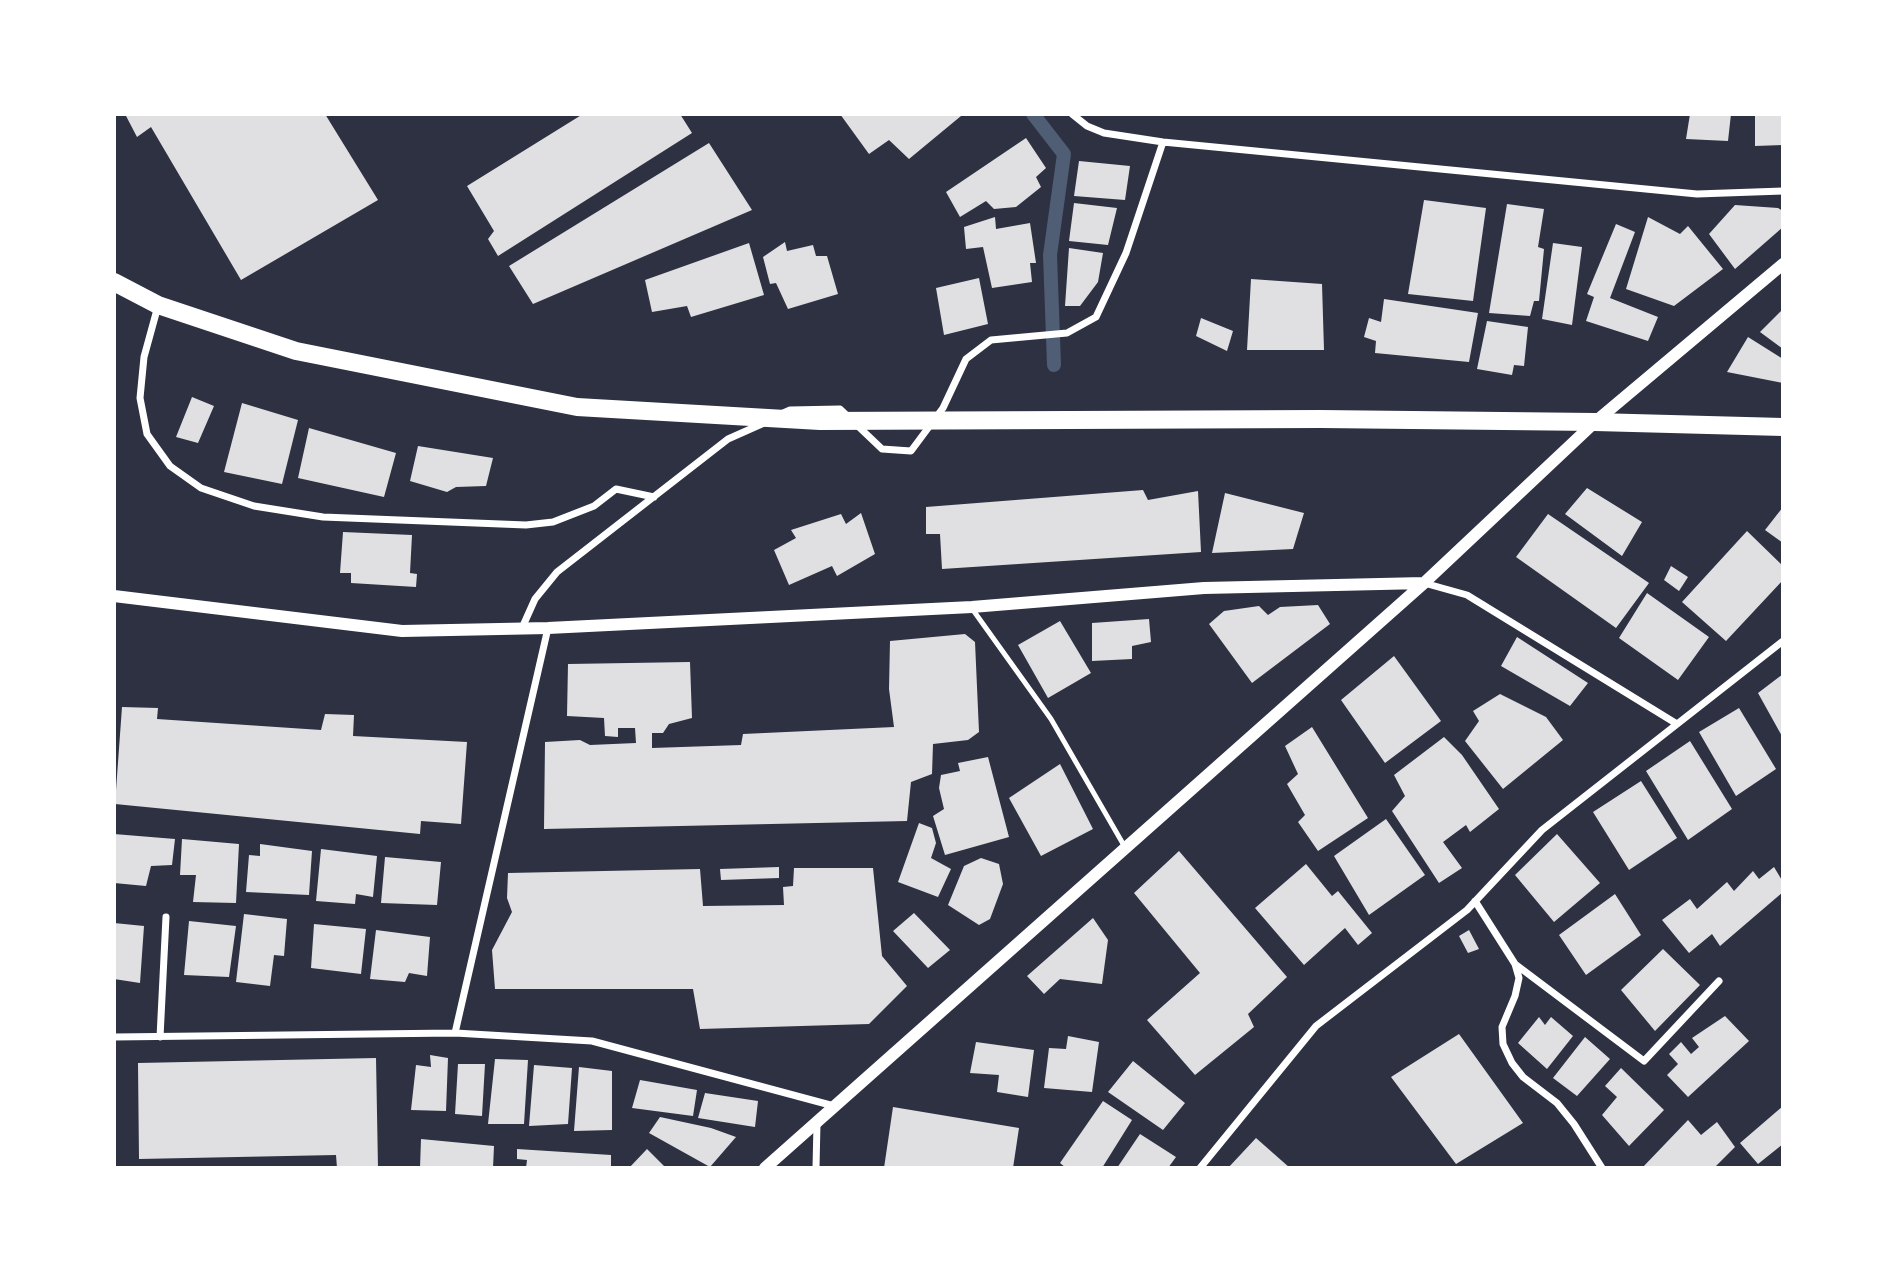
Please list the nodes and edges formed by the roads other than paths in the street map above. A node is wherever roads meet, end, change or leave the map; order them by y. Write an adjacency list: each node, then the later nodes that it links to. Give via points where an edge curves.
1 (1072, 114): 2 (street, via 1104,133)
2 (1163, 142): 3 (street, via 1696,194); 9 (street, via 1126,253 1096,317 1067,333 991,341 966,359 943,408 911,452 882,449 839,409 790,410 728,439)
3 (1783, 191)
4 (1783, 264): 7 (street)
5 (114, 282): 6 (main road)
6 (158, 305): 7 (main road, via 296,351 577,407 820,421); 9 (street, via 144,357 141,398 147,434 170,466 201,488 254,506 323,517 526,525 553,522 594,506 616,489)
7 (1595, 422): 8 (main road); 10 (street)
8 (1783, 426)
9 (654, 497): 13 (street, via 557,572 535,599)
10 (1424, 583): 12 (street, via 1204,588); 16 (street, via 1467,594); 17 (street)
11 (114, 596): 13 (street, via 402,631)
12 (972, 607): 14 (street); 17 (lane, via 1051,719)
13 (522, 628): 14 (street)
14 (548, 628): 22 (street)
15 (1783, 641): 16 (street)
16 (1677, 724): 18 (street, via 1542,830)
17 (1126, 849): 25 (street)
18 (1475, 901): 20 (street); 29 (street, via 1317,1026)
19 (166, 917): 24 (street)
20 (1515, 964): 21 (street, via 1644,1060); 30 (street, via 1519,978 1502,1027 1503,1044 1523,1077 1557,1103 1574,1124)
21 (1719, 981)
22 (455, 1033): 24 (street); 25 (street, via 592,1041)
23 (114, 1037): 24 (street)
24 (160, 1037)
25 (835, 1107): 26 (street)
26 (817, 1122): 27 (street); 28 (street)
27 (765, 1168)
28 (816, 1168)
29 (1199, 1168)
30 (1602, 1168)

